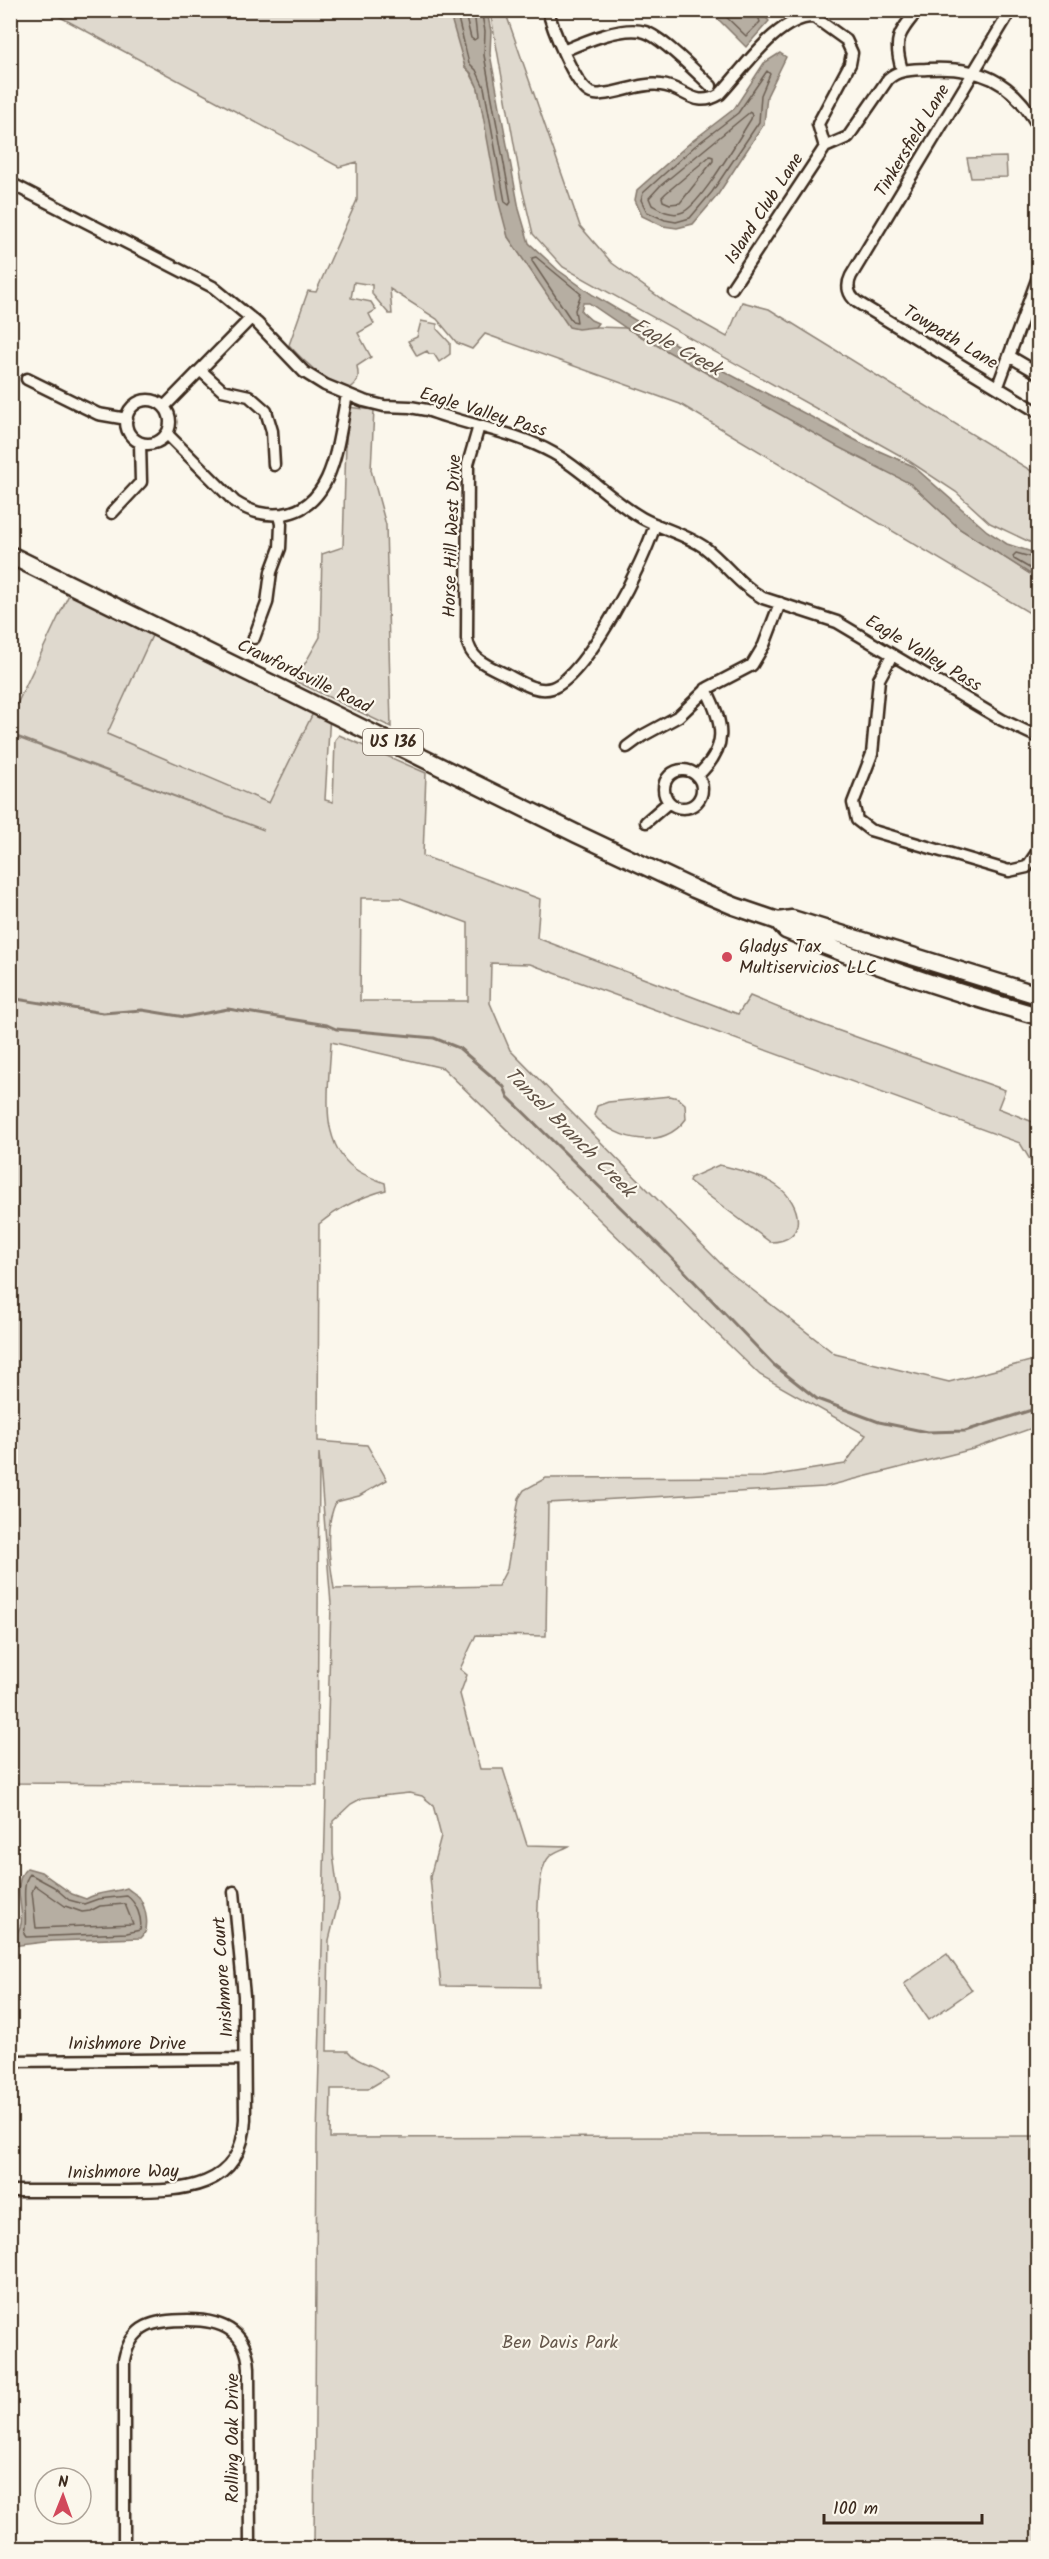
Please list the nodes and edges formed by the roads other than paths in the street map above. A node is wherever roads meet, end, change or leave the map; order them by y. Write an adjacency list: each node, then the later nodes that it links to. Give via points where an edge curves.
1 (548, 10): 5 (street)
2 (918, 10): 6 (street, via 898,37 896,50)
3 (1011, 10): 7 (street, Tinkersfield Lane)
4 (812, 14): 5 (street, via 775,35 720,94 707,100 661,85 602,94 590,92 582,86); 10 (street, via 846,40 852,52 850,64 819,119 818,130)
5 (563, 51): 8 (street, via 618,33 646,32)
6 (902, 70): 7 (street); 10 (street, via 888,79 848,137)
7 (974, 71): 9 (street, via 1009,89 1024,103); 14 (street, Tinkersfield Lane, via 851,276)
8 (711, 86)
9 (1038, 126)
10 (825, 147): 13 (street, Island Club Lane)
11 (10, 183): 15 (street, Eagle Valley Pass, via 196,277)
12 (1037, 283): 16 (street)
13 (732, 288)
14 (849, 291): 20 (street, Towpath Lane, via 857,302)
15 (252, 318): 17 (street); 21 (street, Eagle Valley Pass, via 304,372)
16 (1009, 356): 18 (street); 20 (street)
17 (200, 370): 22 (street); 28 (street, via 222,390 249,396 266,411 272,431)
18 (1038, 374)
19 (27, 379): 24 (street, via 98,414)
20 (998, 386): 23 (street, Towpath Lane)
21 (347, 395): 25 (street, Eagle Valley Pass, via 384,406 427,410); 30 (street, via 325,483 306,505)
22 (164, 407): 24 (street, via 153,401 142,402 132,408); 26 (street, via 170,420)
23 (1038, 412)
24 (127, 419): 27 (street, via 129,433)
25 (478, 426): 31 (street, Eagle Valley Pass, via 552,452 628,509); 31 (street, Horse Hill West Drive, via 468,464 467,639 470,649 483,663 536,688 561,684 594,644 617,607)
26 (167, 434): 27 (street, via 155,443); 30 (street, via 235,501 257,513)
27 (140, 443): 29 (street, via 141,482)
28 (274, 465)
29 (112, 513)
30 (279, 514): 34 (street, via 280,548)
31 (655, 524): 33 (street, Eagle Valley Pass, via 704,547 745,587)
32 (10, 555): 43 (main road, Crawfordsville Road / US 136, via 596,843 734,906)
33 (780, 603): 35 (street, Eagle Valley Pass, via 837,622); 36 (street, via 752,665)
34 (254, 638)
35 (892, 655): 37 (street, Eagle Valley Pass); 42 (street, via 879,679 872,754 855,796 853,810 859,823 870,830 1015,872 1030,865)
36 (706, 689): 38 (street, via 679,716); 39 (street, via 719,717 721,736 713,758)
37 (1038, 737)
38 (627, 747)
39 (697, 776): 40 (street, via 684,770 670,775 664,788); 40 (street, via 702,789 698,802 685,808)
40 (669, 802): 41 (street)
41 (646, 822)
42 (1038, 851)
43 (778, 921): 44 (main road, Crawfordsville Road / US 136, via 792,919); 45 (main road, Crawfordsville Road / US 136, via 786,930 846,954)
44 (1038, 995)
45 (1038, 1016)
46 (234, 1892): 47 (street, Inishmore Court, via 244,1984)
47 (244, 2060): 48 (street, Inishmore Drive); 49 (street, Inishmore Way, via 243,2136 231,2160 207,2182 176,2190)
48 (10, 2061)
49 (10, 2191)
50 (124, 2548): 51 (street, Rolling Oak Drive, via 124,2363 128,2345 138,2332 160,2320 212,2320 234,2332 243,2343 249,2362)
51 (250, 2548)

